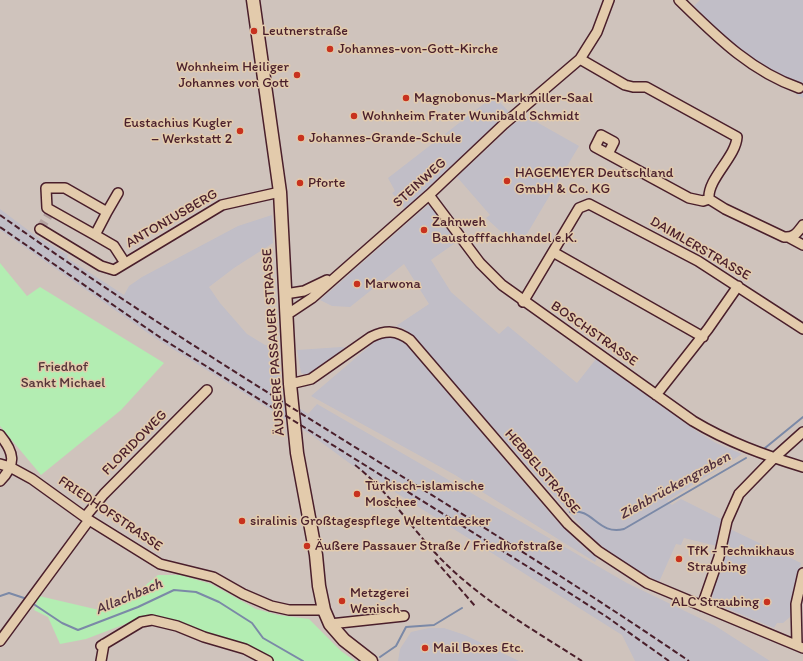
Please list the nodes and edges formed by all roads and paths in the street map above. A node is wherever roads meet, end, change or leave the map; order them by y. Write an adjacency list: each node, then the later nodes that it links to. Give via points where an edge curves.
1 (253, 0): 7 (main road, ÄUSSERE PASSAUER STRASSE)
2 (609, 0): 4 (street, STEINWEG, via 597,32)
3 (679, 0): 5 (street, via 732,50 766,74)
4 (580, 59): 9 (street, STEINWEG, via 504,124); 10 (street, via 625,85 633,88 646,87 737,137)
5 (799, 88)
6 (608, 154): 10 (street, via 689,198 703,201)
7 (280, 192): 18 (street, ANTONIUSBERG, via 222,204); 21 (main road, ÄUSSERE PASSAUER STRASSE)
8 (118, 193): 11 (street)
9 (429, 195): 19 (street, STEINWEG); 22 (street, BOSCHSTRASSE, via 490,275)
10 (709, 199): 15 (street, via 772,232)
11 (107, 212): 14 (street); 14 (street, ANTONIUSBERG, via 65,188 46,188 47,208)
12 (803, 225): 15 (street)
13 (40, 229): 18 (street, ANTONIUSBERG, via 109,269 114,270)
14 (95, 235): 18 (street, ANTONIUSBERG, via 114,246)
15 (790, 238): 16 (street)
16 (803, 245)
17 (553, 252): 20 (street, DAIMLERSTRASSE, via 579,208 588,204 698,261); 22 (street); 25 (street)
18 (126, 263)
19 (337, 275): 21 (street, STEINWEG, via 304,291); 23 (street, STEINWEG, via 303,304 291,312)
20 (738, 286): 24 (street, DAIMLERSTRASSE); 25 (street)
21 (285, 294): 23 (main road, ÄUSSERE PASSAUER STRASSE)
22 (523, 302): 28 (street, BOSCHSTRASSE)
23 (286, 312): 26 (main road, ÄUSSERE PASSAUER STRASSE)
24 (803, 329)
25 (702, 337): 28 (street)
26 (290, 384): 38 (street, HEBBELSTRASSE, via 305,382 316,376 381,332 400,333 410,340 555,509 584,539 630,573); 39 (main road, ÄUSSERE PASSAUER STRASSE, via 297,453)
27 (206, 390): 36 (street, FLORIDOWEG, via 104,494)
28 (656, 394): 31 (street, BOSCHSTRASSE, via 713,433)
29 (803, 432): 31 (street)
30 (0, 434): 33 (street, via 13,456)
31 (774, 458): 34 (street, BOSCHSTRASSE); 38 (street, via 745,487 730,511 719,557)
32 (0, 464): 33 (street, FRIEDHOFSTRASSE)
33 (10, 467): 35 (street); 36 (street, FRIEDHOFSTRASSE, via 32,479)
34 (803, 467)
35 (0, 481)
36 (87, 519): 39 (street, FRIEDHOFSTRASSE, via 160,564 213,577 270,606 289,610); 42 (street, FLORIDOWEG)
37 (803, 573): 43 (street, via 796,604)
38 (702, 606): 43 (street, HEBBELSTRASSE)
39 (324, 610): 41 (main road, ÄUSSERE PASSAUER STRASSE)
40 (404, 616): 41 (street)
41 (330, 624): 46 (main road, ÄUSSERE PASSAUER STRASSE, via 344,640)
42 (0, 641)
43 (800, 646)
44 (101, 661): 45 (street, via 102,645 141,622 152,620 245,648)
45 (268, 661)
46 (371, 661)

